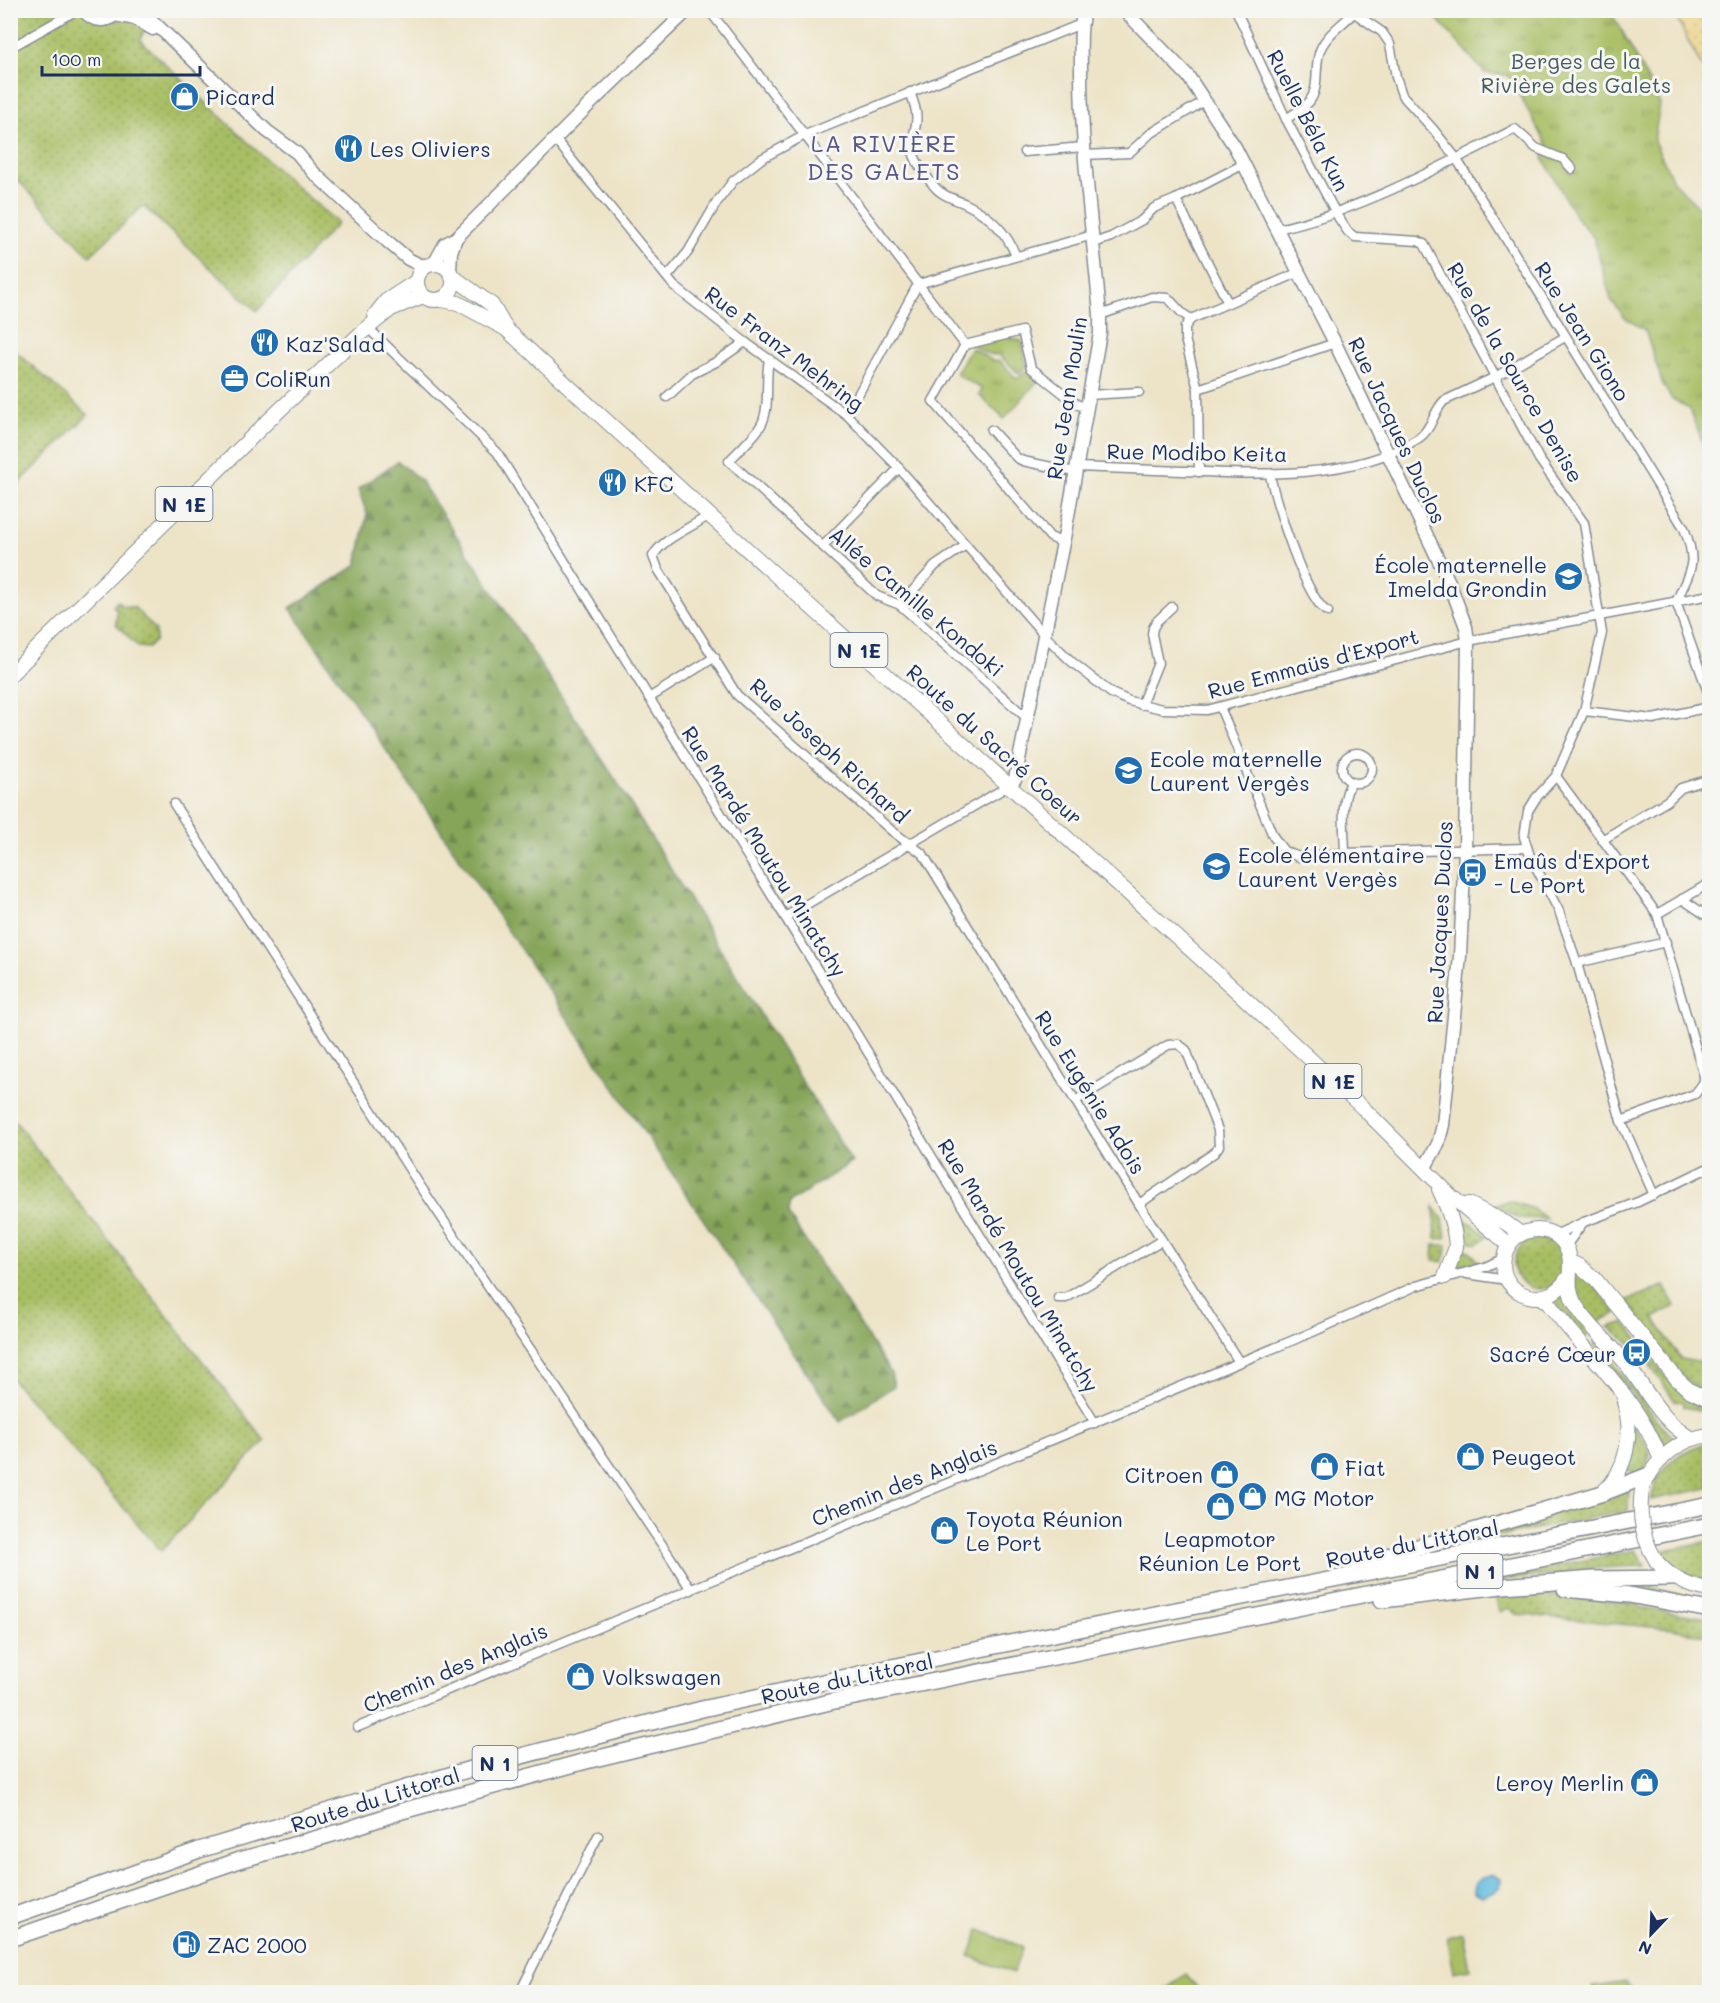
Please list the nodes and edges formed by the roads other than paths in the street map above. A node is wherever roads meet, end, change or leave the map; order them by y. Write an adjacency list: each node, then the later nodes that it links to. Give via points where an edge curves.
1 (77, 10): 13 (street)
2 (83, 10): 10 (street, via 101,21)
3 (141, 10): 12 (street)
4 (688, 10): 18 (street)
5 (709, 10): 17 (street)
6 (1084, 10): 11 (street, Rue Jean Moulin)
7 (1124, 10): 15 (street, Rue Jacques Duclos, via 1188,76)
8 (1236, 10): 16 (street, Ruelle Béla Kun)
9 (1354, 11): 16 (street, via 1321,49 1316,85 1308,104); 21 (street, Rue Jean Giono, via 1382,32 1390,44 1402,95)
10 (118, 13): 12 (street)
11 (1081, 24): 14 (street); 19 (street, Rue Jean Moulin)
12 (166, 36): 29 (street, via 267,131 297,153)
13 (10, 48)
14 (910, 92): 17 (street); 30 (street, via 917,120 913,154 933,185 993,222)
15 (1204, 101): 19 (street, via 1150,134 1129,153); 22 (street, Rue Jacques Duclos)
16 (1286, 119): 25 (street, Ruelle Béla Kun)
17 (805, 135): 34 (street, via 761,159 733,181 688,252); 36 (street)
18 (555, 139): 27 (street); 34 (street, Rue Franz Mehring)
19 (1084, 151): 20 (street); 28 (street, Rue Jean Moulin)
20 (1024, 152)
21 (1456, 158): 23 (street, via 1515,129 1536,148 1563,159); 25 (street); 44 (street, Rue Jean Giono)
22 (1244, 164): 24 (street); 26 (street, Rue Jacques Duclos)
23 (1572, 169)
24 (1176, 199): 28 (street, via 1154,208 1142,220 1111,237); 39 (street)
25 (1336, 213): 26 (street); 49 (street, Rue de la Source Denise, via 1355,237 1424,244)
26 (1276, 229): 32 (street, Rue Jacques Duclos)
27 (456, 238): 31 (street, via 445,244); 33 (street, via 451,252)
28 (1093, 239): 30 (street); 40 (street, Rue Jean Moulin)
29 (387, 241): 31 (street, via 408,259); 35 (street)
30 (1016, 256): 36 (street)
31 (431, 265): 33 (main road, via 445,267); 35 (main road)
32 (1300, 272): 39 (street); 46 (street, Rue Jacques Duclos)
33 (451, 274): 38 (main road, via 453,287); 42 (main road, Route du Sacré Coeur / N 1E, via 492,305)
34 (667, 277): 45 (street, Rue Franz Mehring)
35 (417, 279): 37 (main road); 43 (main road, N 1E, via 386,301)
36 (918, 284): 47 (street); 54 (street)
37 (423, 296): 38 (main road, via 432,301); 43 (main road, N 1E, via 392,309)
38 (442, 300): 42 (main road, Route du Sacré Coeur / N 1E, via 466,307)
39 (1228, 303): 41 (street)
40 (1100, 315): 41 (street, via 1152,297 1168,298); 53 (street, Rue Jean Moulin)
41 (1191, 319): 50 (street, via 1185,327 1185,339)
42 (506, 329): 61 (main road, Route du Sacré Coeur / N 1E)
43 (364, 331): 74 (main road, N 1E); 75 (street, Rue Mardé Moutou Minatchy, via 497,452)
44 (1565, 337): 49 (street, Rue Modibo Keita); 66 (street, Rue Jean Giono, via 1692,547 1692,564)
45 (745, 342): 48 (street, Rue Franz Mehring); 52 (street, via 692,374)
46 (1335, 343): 50 (street); 56 (street, Rue Jacques Duclos)
47 (965, 345): 53 (street, via 1022,331 1030,368 1078,405); 62 (street, via 933,401 1050,537)
48 (769, 359): 54 (street, Rue Franz Mehring); 64 (street, Allée Camille Kondoki, via 763,423 729,461)
49 (1495, 377): 56 (street, Rue Modibo Keita, via 1444,401 1427,431); 70 (street, Rue de la Source Denise, via 1539,459 1584,523)
50 (1198, 389): 59 (street)
51 (1139, 392): 53 (street)
52 (667, 397)
53 (1088, 401): 58 (street, Rue Jean Moulin)
54 (847, 415): 57 (street, Rue Franz Mehring)
55 (991, 430): 58 (street, Rue Modibo Keita, via 1023,461)
56 (1387, 453): 60 (street, Rue Modibo Keita, via 1351,465); 72 (street, Rue Jacques Duclos, via 1451,586)
57 (899, 468): 63 (street, Rue Franz Mehring); 64 (street)
58 (1075, 469): 59 (street, Rue Modibo Keita); 62 (street, Rue Jean Moulin)
59 (1199, 472): 60 (street, Rue Modibo Keita)
60 (1270, 474): 69 (street, via 1292,548 1316,600)
61 (709, 515): 73 (street, Rue Joseph Richard, via 664,543 653,556); 85 (main road, Route du Sacré Coeur / N 1E)
62 (1063, 543): 71 (street, Rue Jean Moulin)
63 (966, 544): 67 (street, via 935,566); 71 (street, Rue Franz Mehring)
64 (823, 546): 67 (street, Allée Camille Kondoki, via 878,596)
65 (1710, 595): 66 (street, Rue Emmaüs d'Export)
66 (1676, 602): 70 (street, Rue Emmaüs d'Export); 76 (street)
67 (900, 605): 81 (street, Allée Camille Kondoki)
68 (1172, 607): 77 (street, via 1153,628 1158,663)
69 (1329, 612)
70 (1600, 615): 72 (street, Rue Emmaüs d'Export); 80 (street, Rue de la Source Denise, via 1602,633)
71 (1045, 636): 77 (street, Rue Emmaüs d'Export, via 1112,693); 81 (street, Rue Jean Moulin)
72 (1468, 640): 78 (street, Rue Emmaüs d'Export); 90 (street, Rue Jacques Duclos)
73 (716, 657): 75 (street); 88 (street, Rue Joseph Richard, via 737,695)
74 (10, 675)
75 (649, 698): 95 (street, Rue Mardé Moutou Minatchy)
76 (1710, 698)
77 (1140, 705): 78 (street, Rue Emmaüs d'Export, via 1186,711)
78 (1220, 707): 91 (street, via 1278,845 1299,857)
79 (1710, 707): 80 (street, via 1653,719)
80 (1584, 711): 82 (street, Rue de la Source Denise)
81 (1028, 719): 85 (street, Rue Jean Moulin, via 1016,778)
82 (1556, 776): 87 (street); 89 (street, Rue de la Source Denise, via 1528,811 1524,837)
83 (1710, 779): 87 (street, via 1681,788 1667,801)
84 (1352, 783): 91 (street, via 1344,801)
85 (1010, 785): 88 (street); 102 (main road, Route du Sacré Coeur / N 1E, via 1250,1003)
86 (174, 804): 134 (street, via 419,1184)
87 (1602, 840): 94 (street)
88 (910, 844): 95 (street); 99 (street, Rue Eugénie Adois, via 923,854)
89 (1527, 848): 90 (street); 98 (street, via 1559,911)
90 (1465, 849): 91 (street); 102 (street, Rue Jacques Duclos, via 1460,956 1443,1125)
91 (1345, 853)
92 (1710, 883): 93 (street)
93 (1682, 899): 94 (street); 96 (street)
94 (1657, 914): 97 (street)
95 (785, 916): 124 (street, Rue Mardé Moutou Minatchy)
96 (1710, 918)
97 (1666, 942): 98 (street); 100 (street, via 1704,1082 1695,1094)
98 (1577, 963): 100 (street)
99 (1075, 1101): 106 (street, Rue Eugénie Adois); 106 (street, via 1168,1044 1178,1044 1186,1050 1218,1130 1219,1146)
100 (1621, 1121): 104 (street)
101 (1710, 1167): 104 (street)
102 (1424, 1169): 103 (main road, Route du Sacré Coeur / N 1E)
103 (1436, 1181): 105 (main road, Route du Sacré Coeur / N 1E); 117 (main road, via 1455,1230 1456,1247)
104 (1654, 1195): 107 (street)
105 (1451, 1196): 108 (main road, Route du Sacré Coeur / N 1E); 111 (main road, Route du Sacré Coeur / N 1E)
106 (1139, 1204): 110 (street, Rue Eugénie Adois)
107 (1584, 1222): 109 (street); 112 (street)
108 (1521, 1234): 109 (main road, via 1538,1230); 111 (main road)
109 (1555, 1235): 112 (main road)
110 (1162, 1240): 120 (street, via 1066,1298); 121 (street, Rue Eugénie Adois)
111 (1509, 1245): 113 (main road)
112 (1566, 1246): 114 (main road)
113 (1504, 1258): 115 (street, Chemin des Anglais); 118 (main road)
114 (1570, 1262): 116 (main road); 123 (main road, via 1595,1279 1677,1379)
115 (1464, 1273): 117 (street, Chemin des Anglais); 118 (street, Chemin des Anglais)
116 (1568, 1276): 119 (main road, via 1557,1291); 126 (main road, via 1574,1302 1623,1359 1663,1415)
117 (1445, 1277): 121 (street, Chemin des Anglais)
118 (1507, 1280): 119 (main road, via 1521,1293)
119 (1540, 1297): 122 (main road)
120 (1058, 1298)
121 (1239, 1362): 124 (street, Chemin des Anglais)
122 (1621, 1391): 127 (main road, via 1654,1440); 129 (main road, via 1628,1416 1623,1464 1616,1479)
123 (1710, 1400)
124 (1095, 1423): 134 (street, Chemin des Anglais)
125 (1710, 1436): 126 (main road)
126 (1692, 1439): 127 (main road)
127 (1661, 1460): 128 (main road)
128 (1649, 1474): 129 (highway); 132 (main road, bridge, via 1642,1490 1641,1525 1657,1562)
129 (1602, 1493): 136 (highway)
130 (1710, 1505): 136 (highway, Route du Littoral / N 1)
131 (1710, 1525): 138 (highway, Route du Littoral / N 1)
132 (1673, 1578): 133 (highway); 135 (main road)
133 (1521, 1585): 137 (highway, via 1629,1595); 138 (highway)
134 (691, 1590): 139 (street, Chemin des Anglais)
135 (1710, 1590)
136 (1255, 1594): 141 (highway, Route du Littoral / N 1, via 855,1675 582,1739 199,1850)
137 (1710, 1610)
138 (1251, 1617): 142 (highway, Route du Littoral / N 1, via 830,1702 565,1766 240,1860)
139 (358, 1727)
140 (598, 1836): 143 (street)
141 (10, 1917)
142 (10, 1939)
143 (520, 1992)

